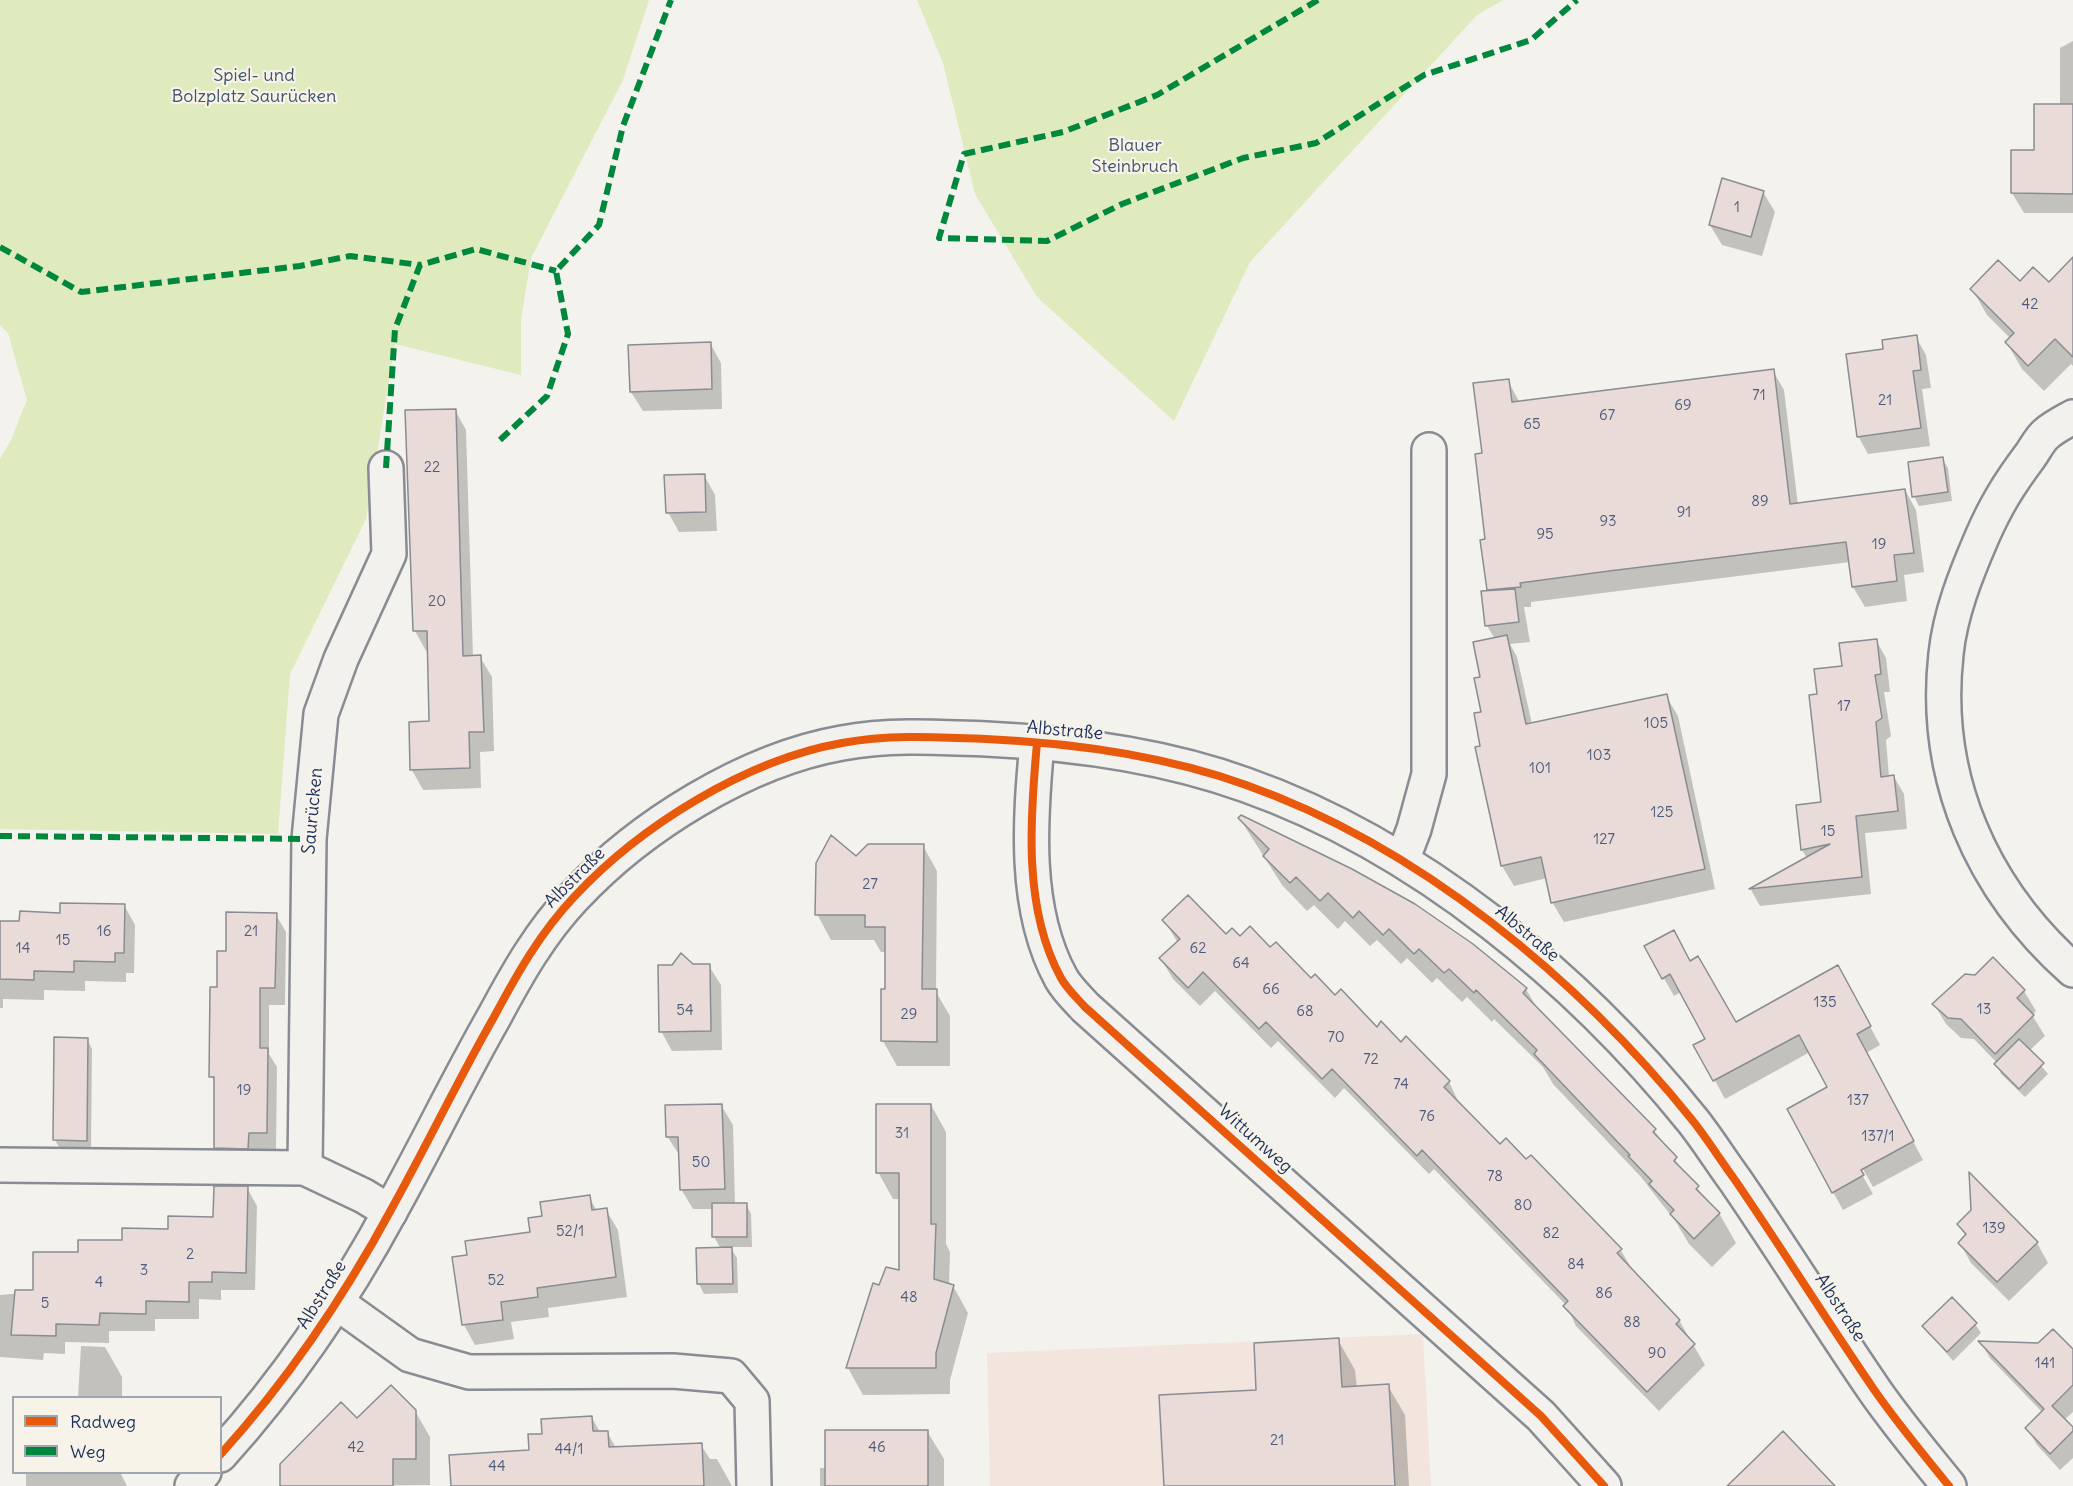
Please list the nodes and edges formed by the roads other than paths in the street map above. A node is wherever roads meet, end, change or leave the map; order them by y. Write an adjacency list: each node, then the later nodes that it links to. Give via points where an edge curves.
1 (2073, 417): 6 (street, via 2045,435 1998,499 1964,577 1946,653 1944,696 1945,743 1971,836 1994,878 2040,940)
2 (1429, 450): 5 (street, via 1429,774)
3 (386, 468): 8 (street, Saurücken, via 389,554 341,659 321,714 309,839)
4 (1037, 743): 5 (street, Albstraße, via 1113,751 1246,784); 9 (street, Albstraße, via 893,738 845,742 800,753 714,790 614,858 569,902 526,959); 15 (street, Wittumweg, via 1032,794 1034,892 1047,948 1062,981 1085,1007 1541,1416)
5 (1403, 858): 16 (street, Albstraße, via 1514,939 1616,1034 1694,1123 1876,1392)
6 (2073, 970)
7 (0, 1165): 8 (street)
8 (305, 1168): 9 (street)
9 (390, 1212): 10 (street, Albstraße)
10 (336, 1302): 11 (street, Albstraße, via 293,1369); 14 (street, Albstraße, via 410,1355 469,1372 673,1371 731,1376 752,1401)
11 (222, 1453)
12 (203, 1474): 13 (street)
13 (192, 1486)
14 (754, 1486)
15 (1604, 1486)
16 (1949, 1486)

